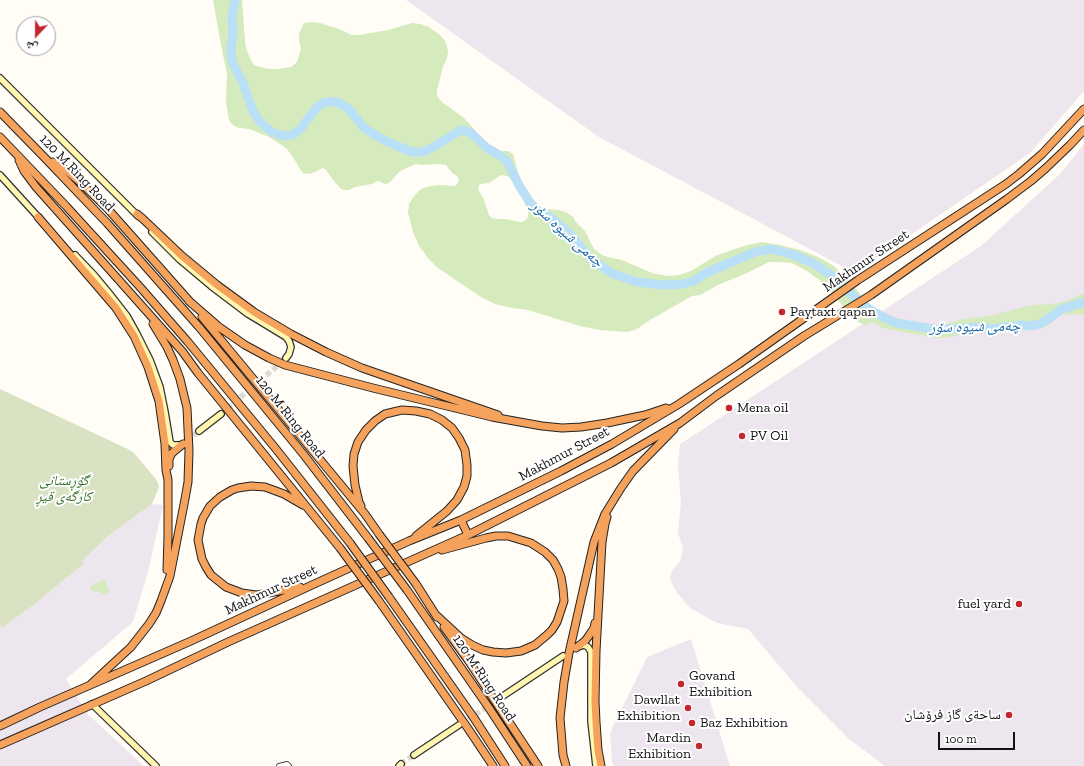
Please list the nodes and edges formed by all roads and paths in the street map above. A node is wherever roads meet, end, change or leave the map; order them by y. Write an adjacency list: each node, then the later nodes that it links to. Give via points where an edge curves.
1 (0, 78): 9 (street)
2 (1084, 109): 14 (highway, Makhmur Street, via 1042,154 1019,174 858,280)
3 (0, 112): 7 (highway, 120 M Ring Road)
4 (1084, 130): 17 (highway, Makhmur Street, via 1032,181 870,295 799,340)
5 (0, 137): 6 (highway)
6 (15, 152): 12 (highway, via 36,187); 45 (highway, bridge, via 140,287 276,449 350,543)
7 (44, 157): 11 (highway, via 66,170 107,208); 46 (highway, 120 M Ring Road, bridge, via 107,223 199,327 304,455 407,590)
8 (0, 175): 10 (street)
9 (137, 214): 13 (street, via 169,250 200,278 237,306 286,337 291,347); 16 (highway, via 217,285 254,312 301,340 362,368)
10 (38, 217): 19 (street, via 95,276 127,316 156,374 170,442 175,445); 20 (highway, via 116,308 139,346 150,371 158,401)
11 (189, 301): 16 (highway, via 245,345 285,365); 23 (highway)
12 (144, 308): 22 (highway, via 182,351); 29 (highway, via 176,366 187,408 188,482 171,572)
13 (286, 358)
14 (679, 404): 16 (highway, via 645,415 585,427 542,426); 24 (highway, Makhmur Street, via 561,471)
15 (221, 414): 18 (street)
16 (513, 421)
17 (680, 423): 21 (highway, via 633,471); 25 (highway, Makhmur Street, via 611,463)
18 (199, 431)
19 (182, 444): 20 (highway, via 170,456)
20 (168, 480): 29 (highway, via 168,556)
21 (613, 500): 30 (highway, via 602,542); 48 (highway, via 594,542 569,653 560,718)
22 (310, 510): 28 (highway, via 291,497 271,489 258,486 238,488 220,497 210,506 203,518 198,540 202,559 211,575 235,591 263,594); 44 (highway, bridge, via 379,601)
23 (365, 514): 26 (highway, via 359,502 353,466 358,442 366,430 385,414 402,410 423,412 442,420 452,428 465,450 467,465 464,487 447,511); 31 (highway, bridge)
24 (461, 520): 25 (highway); 26 (highway, Makhmur Street)
25 (468, 536): 27 (highway, Makhmur Street)
26 (409, 541): 28 (highway, Makhmur Street)
27 (428, 553): 31 (highway, via 486,538 508,536 539,547 552,560 563,589 564,601 552,630 535,645 515,652 493,652 472,645); 36 (highway, Makhmur Street)
28 (312, 585): 34 (highway, Makhmur Street)
29 (164, 594): 34 (highway, via 150,624 141,636)
30 (599, 604): 32 (highway, via 594,628 585,641); 50 (highway, via 595,701)
31 (435, 614): 47 (highway)
32 (576, 648): 49 (street, via 584,645 591,652 591,721)
33 (563, 656): 35 (street)
34 (87, 687): 38 (highway, Makhmur Street)
35 (503, 696)
36 (92, 704): 39 (highway, Makhmur Street); 41 (street)
37 (459, 725): 40 (street)
38 (0, 726)
39 (0, 745)
40 (414, 755)
41 (156, 766)
42 (279, 766): 43 (street)
43 (289, 766)
44 (493, 766)
45 (505, 766)
46 (527, 766)
47 (538, 766)
48 (566, 766)
49 (596, 766)
50 (601, 766)

